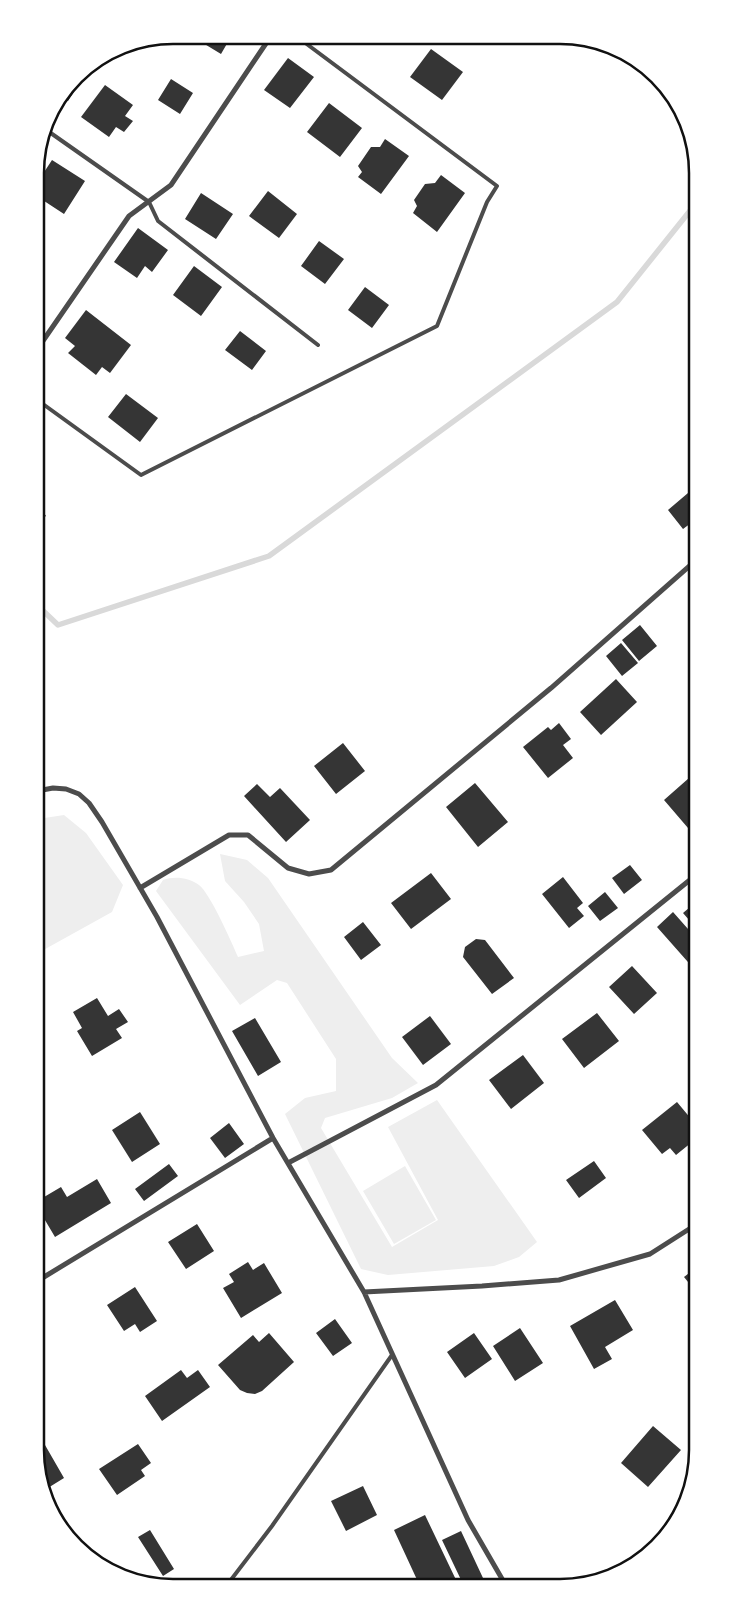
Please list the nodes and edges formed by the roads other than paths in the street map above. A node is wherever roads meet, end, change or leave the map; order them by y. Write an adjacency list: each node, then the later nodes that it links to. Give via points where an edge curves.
1 (266, 44): 4 (street, via 172,185)
2 (307, 44): 7 (lane, via 497,186 487,202 437,326 142,476)
3 (50, 133): 4 (lane)
4 (149, 202): 5 (street, via 130,216); 6 (lane, via 158,221)
5 (44, 340)
6 (318, 345)
7 (44, 405)
8 (689, 565): 11 (street, via 551,688 331,870 309,874 288,868 248,835 229,836)
9 (44, 790): 11 (street, via 66,789 89,803)
10 (689, 881): 13 (street, via 436,1084)
11 (140, 888): 12 (street)
12 (273, 1138): 13 (street); 15 (street)
13 (288, 1163): 16 (street)
14 (689, 1229): 16 (street, via 650,1254 559,1280)
15 (44, 1277)
16 (364, 1292): 17 (street)
17 (392, 1355): 18 (lane); 19 (street, via 468,1520)
18 (232, 1579)
19 (502, 1579)

